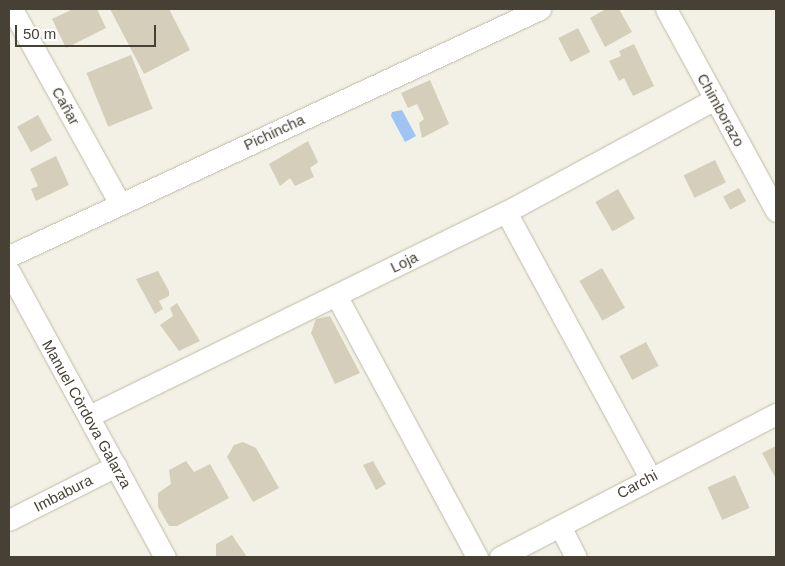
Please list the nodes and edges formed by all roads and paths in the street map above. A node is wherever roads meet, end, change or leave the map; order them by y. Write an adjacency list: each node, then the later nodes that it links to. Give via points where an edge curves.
1 (540, 9): 5 (street, Pichincha)
2 (666, 9): 4 (street, Chimborazo)
3 (19, 11): 5 (street, Cañar)
4 (715, 99): 6 (street, Chimborazo); 7 (street, Loja)
5 (120, 204): 8 (street, Pichincha)
6 (776, 211)
7 (506, 212): 10 (street, Loja); 14 (street)
8 (9, 256)
9 (9, 271): 12 (street, Manuel Còrdova Galarza)
10 (336, 295): 12 (street, Loja); 18 (street)
11 (776, 414): 14 (street, Carchi)
12 (89, 416): 13 (street, Manuel Còrdova Galarza)
13 (116, 466): 15 (street, Imbabura); 17 (street, Manuel Còrdova Galarza)
14 (650, 477): 16 (street, Carchi)
15 (9, 520)
16 (560, 526): 19 (street, Carchi); 20 (street)
17 (165, 557)
18 (477, 557)
19 (500, 557)
20 (576, 557)

